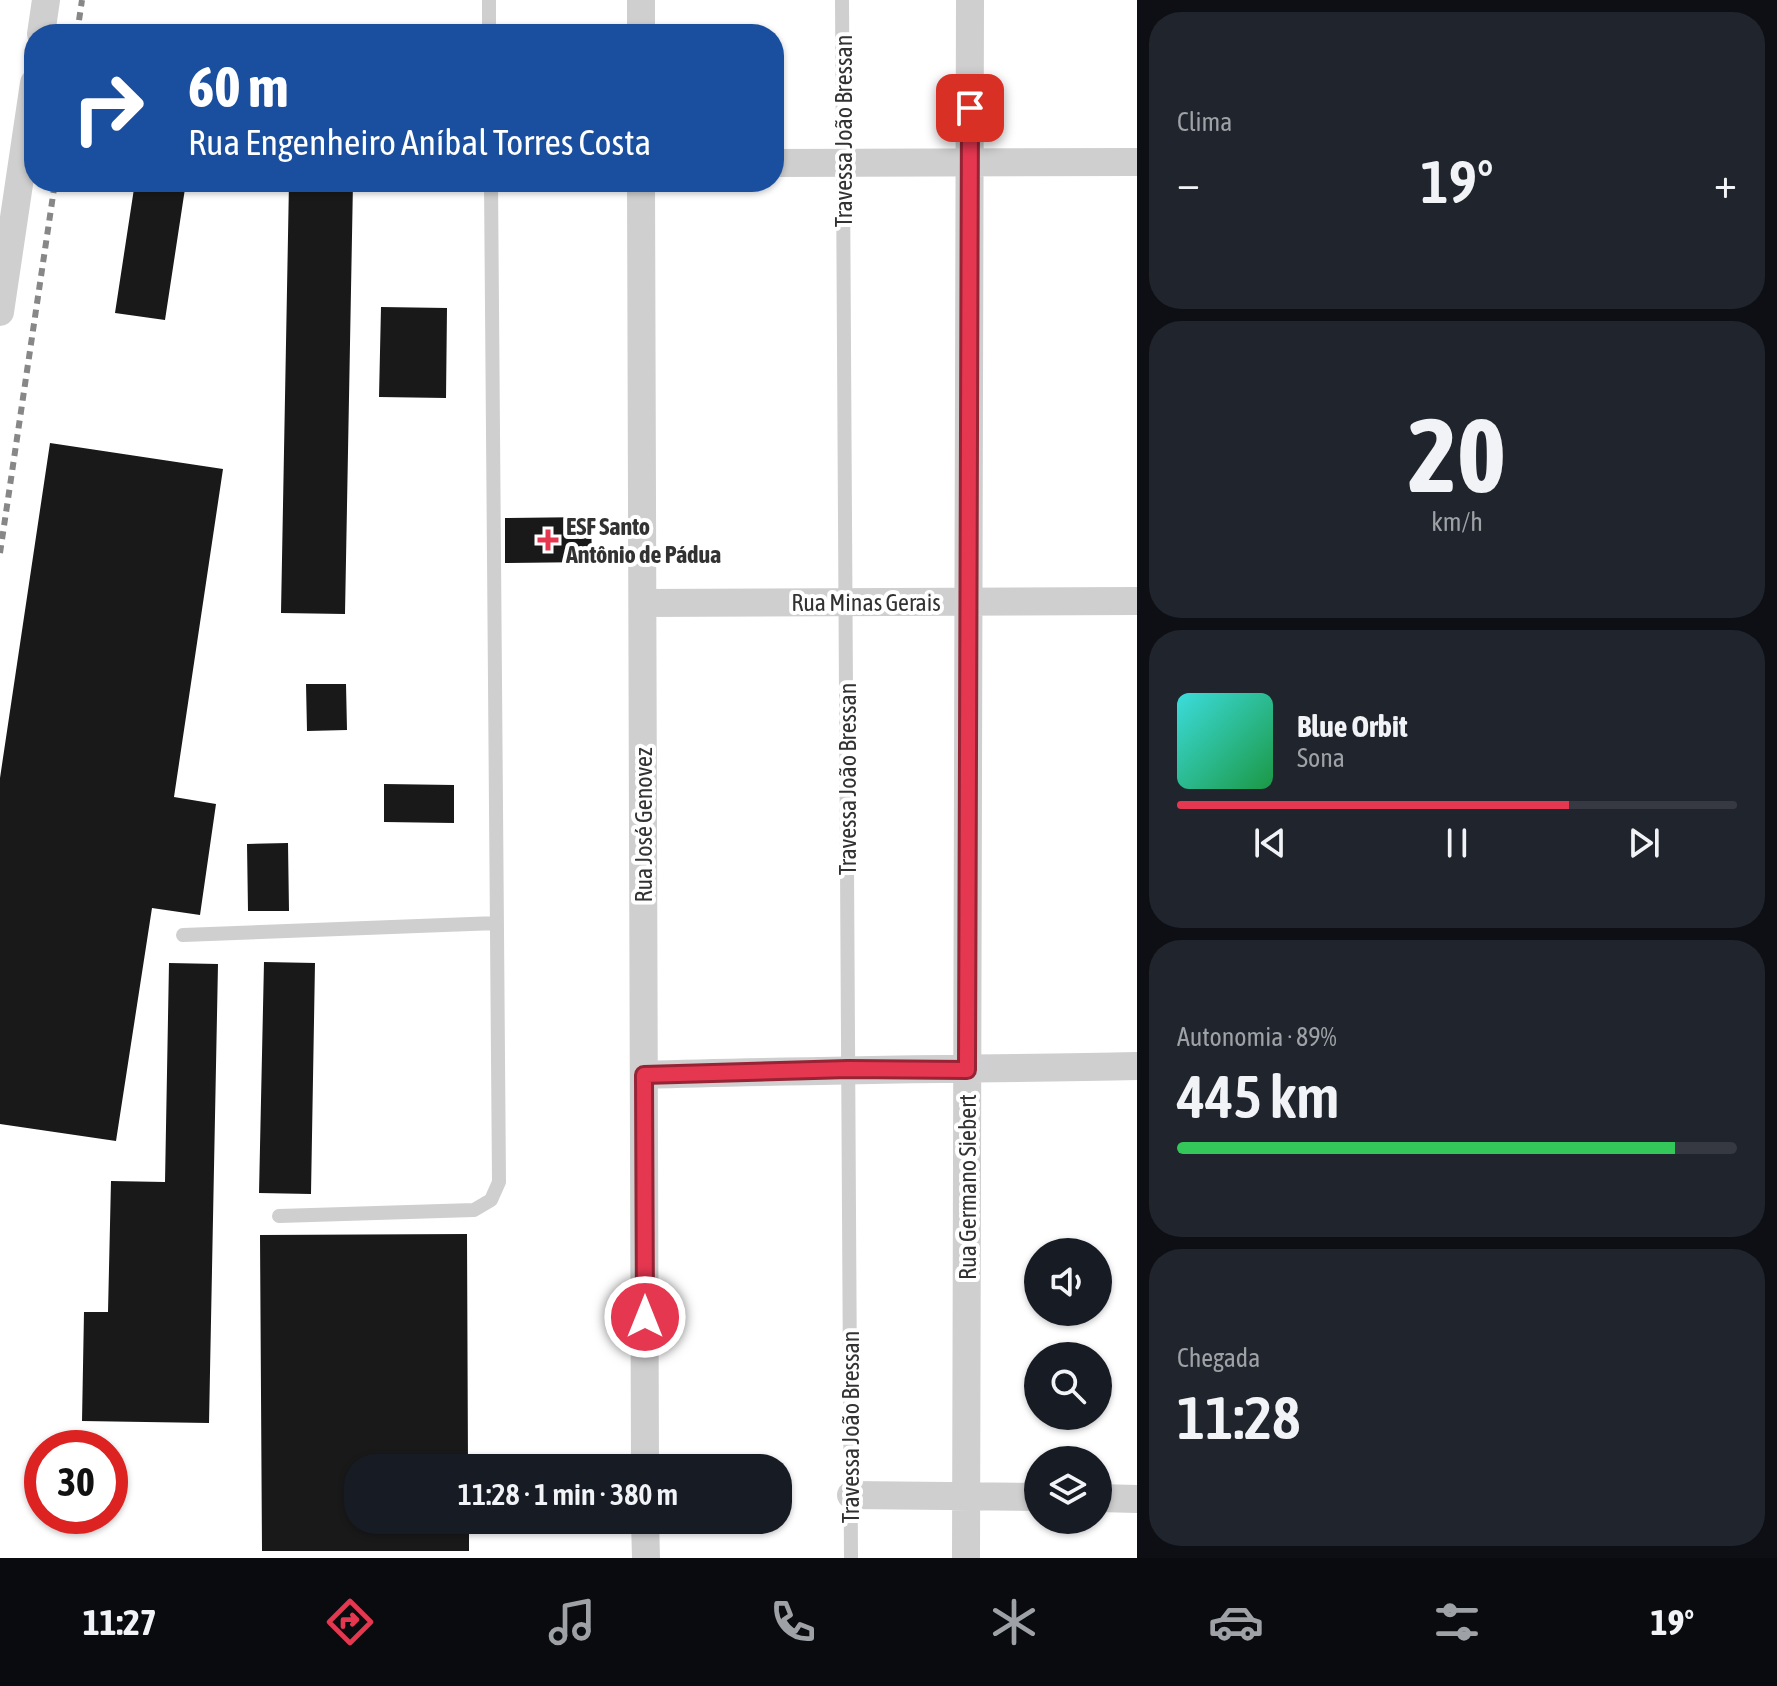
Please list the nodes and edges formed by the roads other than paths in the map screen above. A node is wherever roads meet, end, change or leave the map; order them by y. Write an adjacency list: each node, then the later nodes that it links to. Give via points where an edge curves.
1 (46, 0): 6 (street)
2 (489, 0): 7 (lane)
3 (641, 0): 8 (street)
4 (842, 0): 13 (lane, Travessa João Bressan)
5 (970, 0): 10 (street, Rua Germano Siebert)
6 (42, 24)
7 (489, 24)
8 (641, 24)
9 (24, 132): 16 (street)
10 (970, 162): 11 (street); 13 (street); 20 (street, Rua Germano Siebert)
11 (1137, 162)
12 (784, 163): 13 (street)
13 (843, 163): 19 (lane, Travessa João Bressan)
14 (491, 192): 22 (lane)
15 (641, 192): 21 (street, Rua José Genovez)
16 (7, 215): 17 (street)
17 (0, 312)
18 (1137, 601): 20 (street, Rua Minas Gerais)
19 (845, 602): 20 (street, Rua Minas Gerais); 21 (street, Rua Minas Gerais); 25 (lane, Travessa João Bressan)
20 (968, 602): 26 (street, Rua Germano Siebert)
21 (643, 603): 27 (street, Rua José Genovez)
22 (497, 923): 23 (lane); 28 (lane, via 499,1182 491,1200 474,1210)
23 (183, 935)
24 (1137, 1066): 26 (street)
25 (848, 1069): 26 (street); 27 (street); 30 (lane, Travessa João Bressan)
26 (967, 1070): 31 (street, Rua Germano Siebert)
27 (644, 1075): 29 (street, Rua José Genovez)
28 (279, 1216)
29 (645, 1454)
30 (851, 1495): 31 (street); 37 (lane, Travessa João Bressan)
31 (966, 1496): 32 (street); 38 (street, Rua Germano Siebert)
32 (1024, 1497)
33 (1112, 1498): 34 (street)
34 (1137, 1499)
35 (645, 1534): 36 (street)
36 (646, 1558)
37 (851, 1558)
38 (966, 1558)

